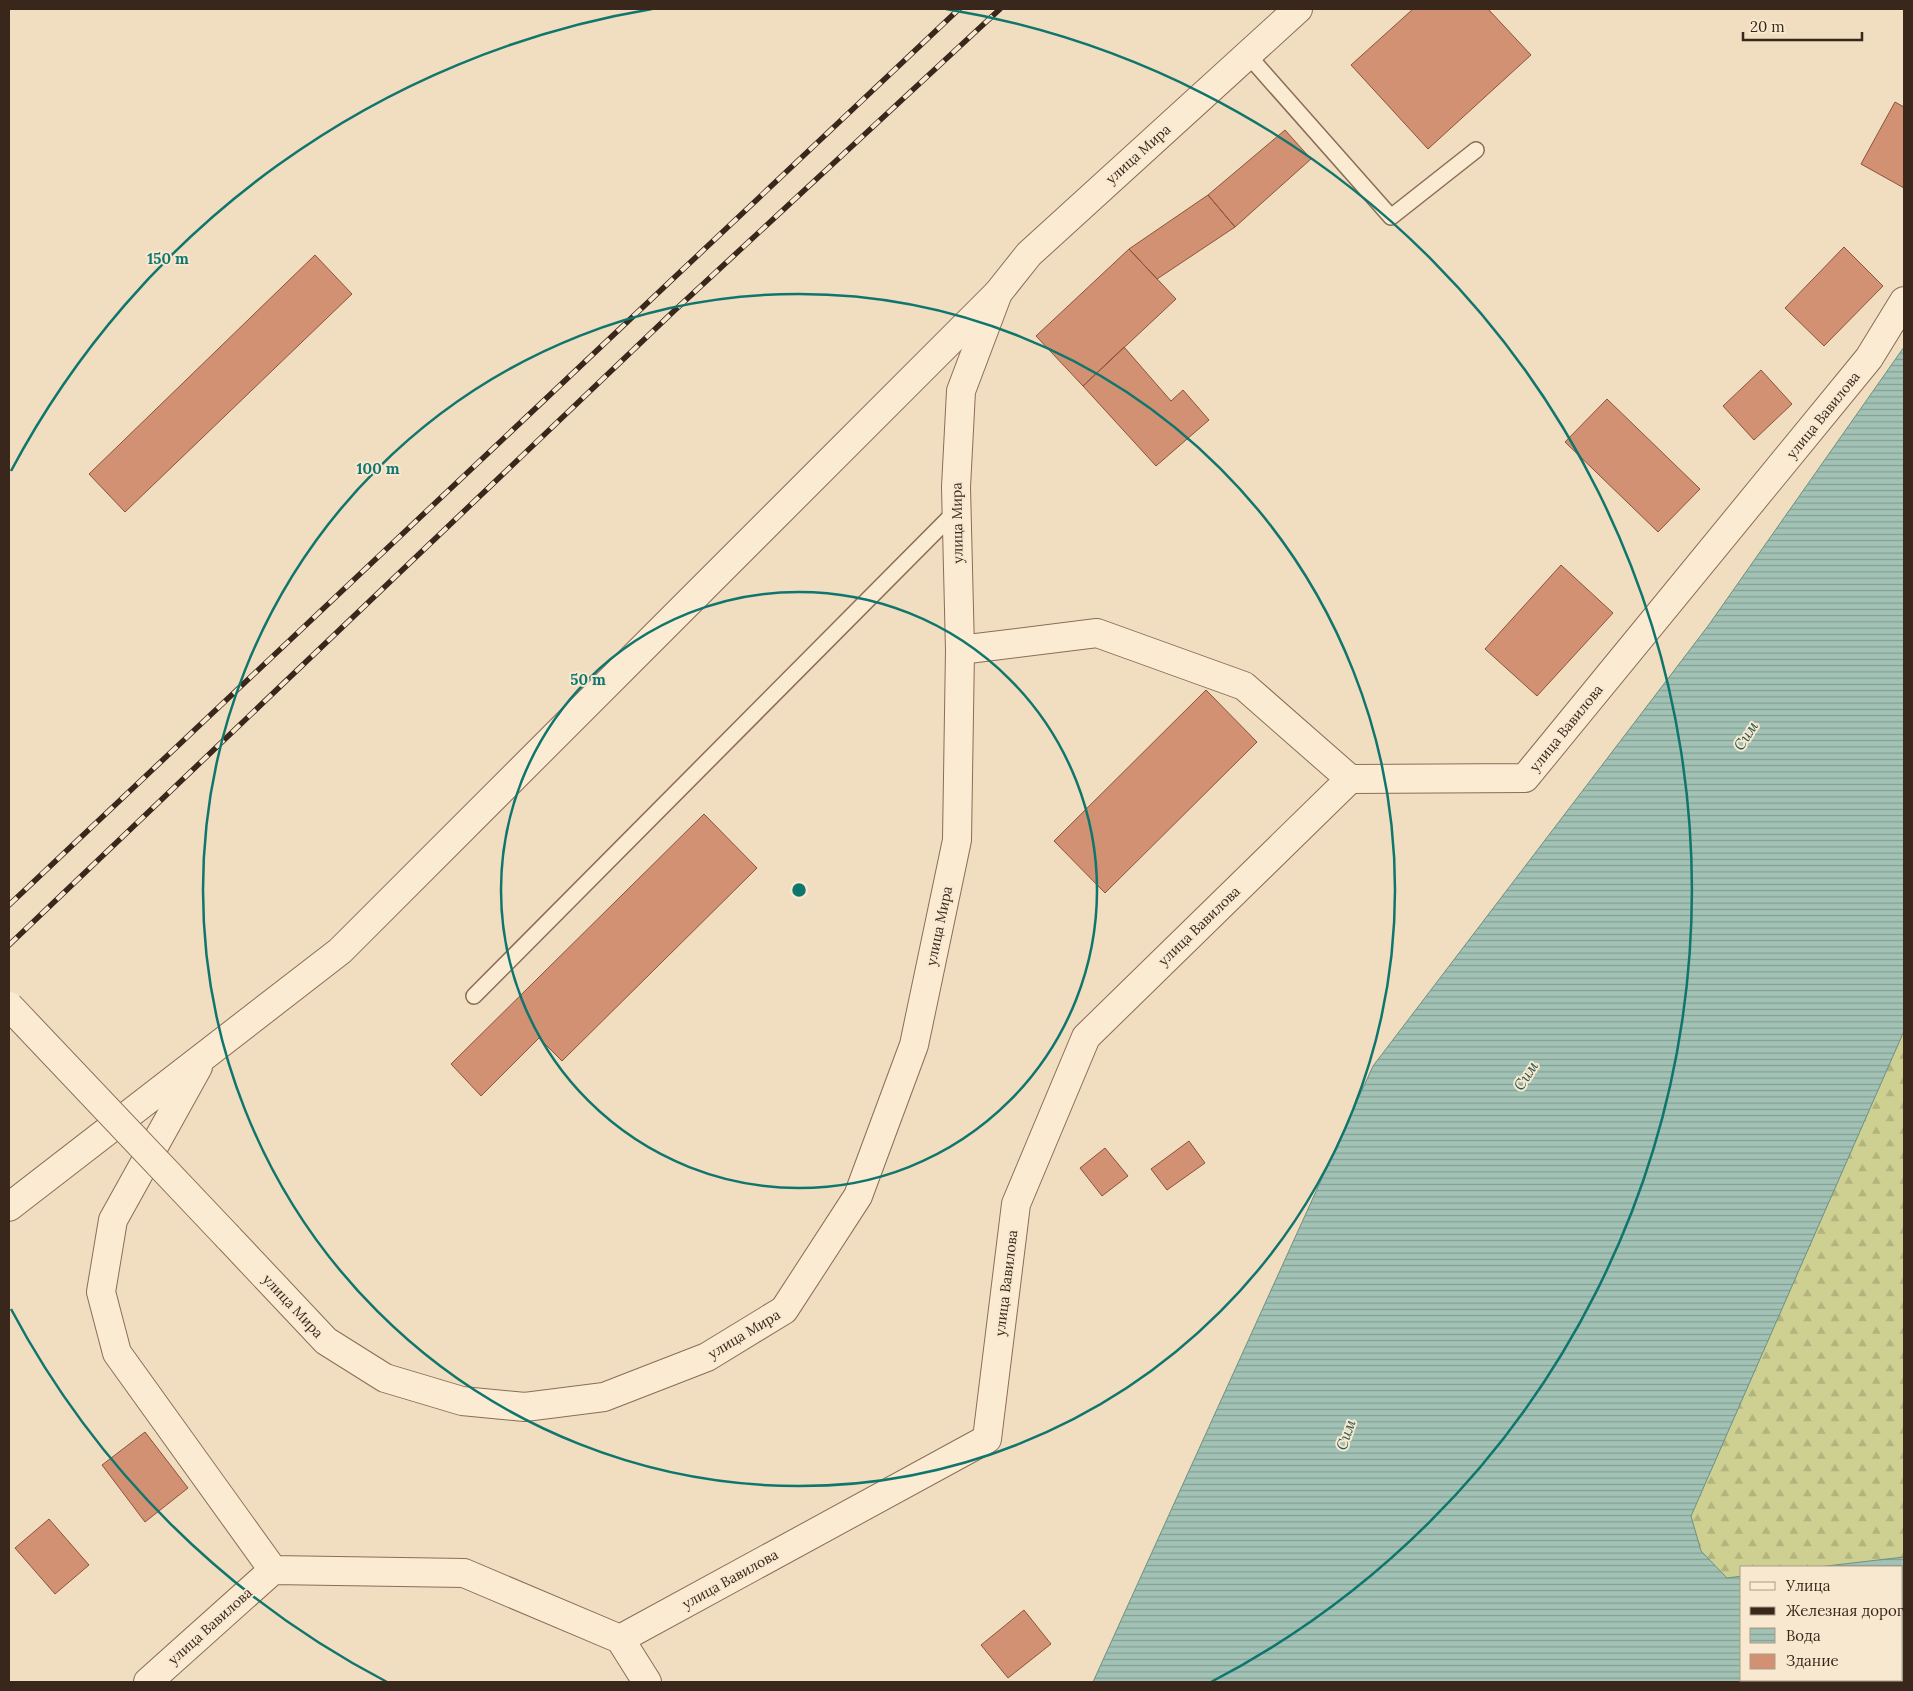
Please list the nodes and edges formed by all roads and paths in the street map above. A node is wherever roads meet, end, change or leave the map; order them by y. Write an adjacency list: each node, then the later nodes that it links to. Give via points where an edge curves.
1 (1298, 9): 2 (street, улица Мира)
2 (1247, 54): 3 (lane, via 1391,217); 4 (street, улица Мира, via 1029,254)
3 (1476, 150)
4 (998, 293): 6 (street, улица Мира, via 961,391); 11 (street, via 340,951)
5 (1904, 301): 8 (street, улица Вавилова, via 1869,358 1525,778)
6 (957, 510): 7 (street, улица Мира); 9 (lane)
7 (960, 650): 8 (street, via 1097,633 1244,686); 10 (street, улица Мира, bridge, via 957,840 914,1045 858,1196 784,1310 707,1357 604,1397 525,1408 462,1401 385,1378 326,1341)
8 (1350, 779): 14 (street, улица Вавилова, via 1086,1037 1016,1204 988,1439)
9 (474, 996)
10 (9, 1006)
11 (203, 1057): 12 (street); 13 (street, via 113,1220 101,1292 117,1353)
12 (9, 1207)
13 (273, 1570): 14 (street, via 464,1573); 15 (street, улица Вавилова)
14 (620, 1639): 16 (street)
15 (148, 1682)
16 (647, 1682)

